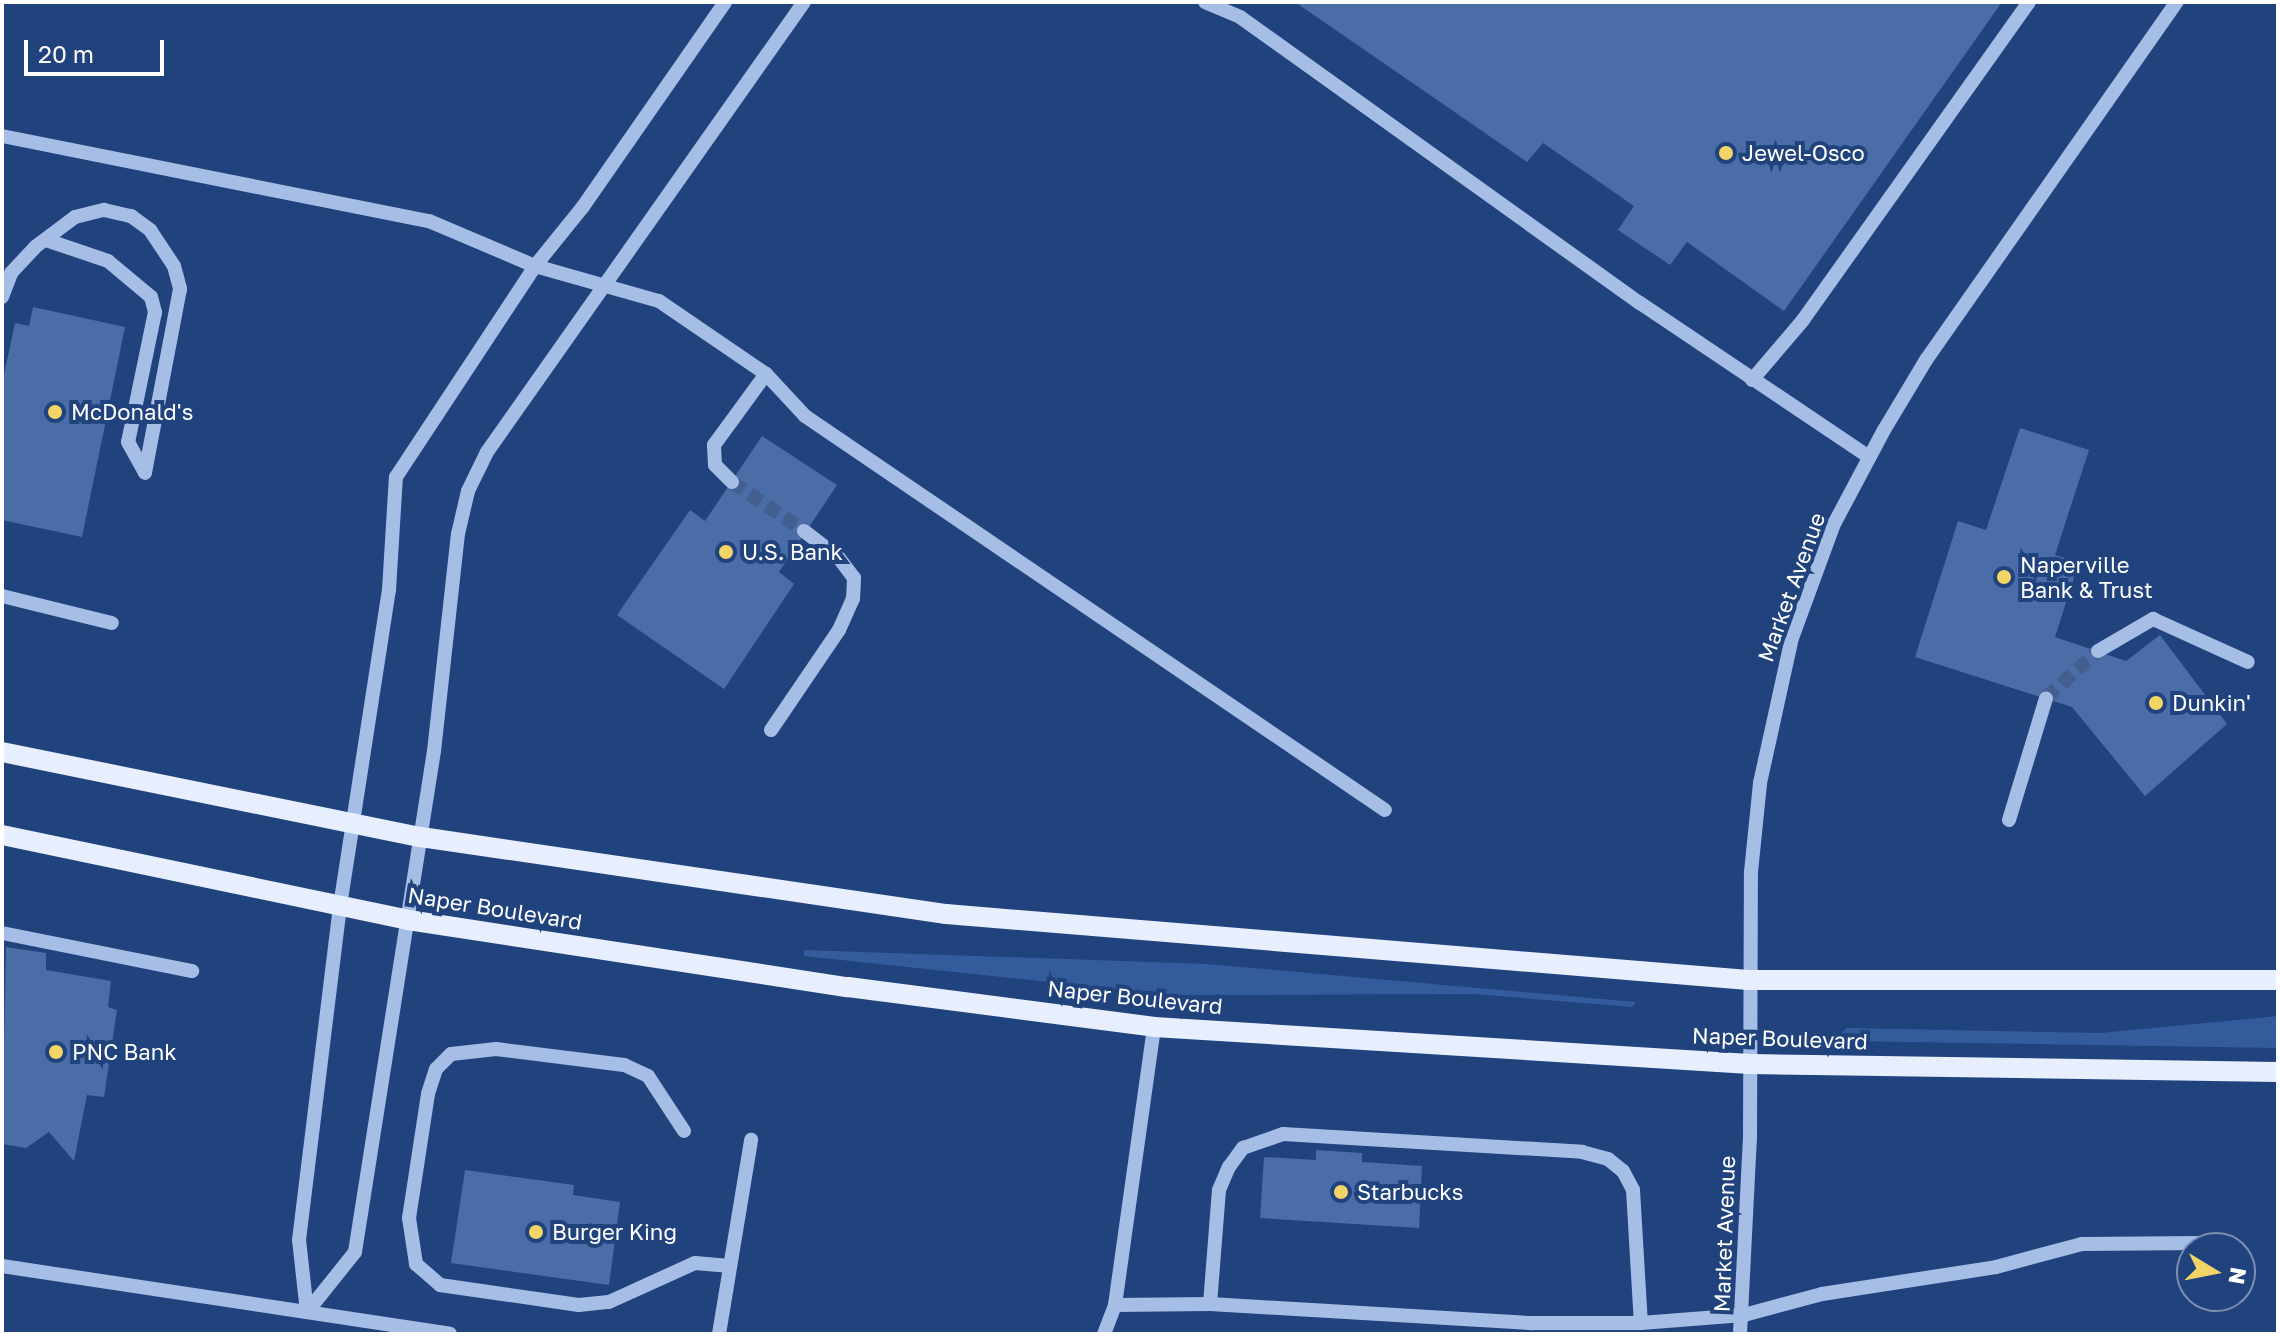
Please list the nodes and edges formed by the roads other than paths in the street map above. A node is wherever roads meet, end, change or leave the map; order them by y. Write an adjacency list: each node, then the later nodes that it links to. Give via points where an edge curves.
1 (725, 2): 8 (street, via 582,208)
2 (804, 2): 9 (street)
3 (1205, 2): 12 (street, via 1240,17)
4 (2029, 2): 12 (street, via 1803,320)
5 (2172, 4): 13 (street, Market Avenue, via 1926,360)
6 (2, 136): 8 (street, via 429,221)
7 (49, 241): 7 (street, via 75,217 104,210 131,216 150,230 174,266 180,289 178,315 145,473 128,442 155,312 151,297 108,261); 10 (street, via 35,247 11,273)
8 (535, 266): 9 (street); 25 (street, via 396,477 389,590)
9 (606, 286): 11 (street, via 659,301); 27 (street, via 487,452 468,491 458,534)
10 (2, 297)
11 (766, 374): 14 (street, via 714,445 715,465); 23 (street, via 805,416)
12 (1752, 380): 13 (street)
13 (1869, 457): 32 (street, Market Avenue, via 1834,524 1775,702 1751,872)
14 (732, 482)
15 (804, 531): 21 (street, via 838,557 854,578 853,599 839,630)
16 (2, 596): 17 (street)
17 (112, 623)
18 (2098, 651): 19 (street, via 2153,619)
19 (2248, 662)
20 (2046, 698): 24 (street)
21 (771, 730)
22 (2, 752): 25 (main road)
23 (1385, 810)
24 (2009, 820)
25 (354, 825): 27 (main road); 28 (street)
26 (2, 835): 28 (main road, Naper Boulevard)
27 (421, 837): 29 (street); 32 (main road, via 946,914)
28 (340, 906): 29 (main road, Naper Boulevard); 44 (street, via 299,1240)
29 (408, 920): 34 (main road, Naper Boulevard); 44 (street, via 355,1252)
30 (2, 933): 31 (street)
31 (192, 971)
32 (1748, 980): 33 (main road); 35 (street, Market Avenue)
33 (2278, 980)
34 (1154, 1027): 35 (main road, Naper Boulevard); 43 (street)
35 (1750, 1064): 36 (main road, Naper Boulevard); 45 (street, Market Avenue)
36 (2278, 1072)
37 (684, 1131): 41 (street, via 648,1076 624,1065 496,1049 451,1054 436,1069 428,1094 409,1218 416,1264 440,1285 579,1305 609,1302 695,1263)
38 (751, 1140): 41 (street)
39 (2176, 1243): 45 (street, via 2082,1244 1996,1267 1822,1294)
40 (2, 1266): 44 (street)
41 (730, 1266): 49 (street)
42 (1210, 1304): 43 (street); 46 (street, via 1219,1190 1243,1148 1283,1134 1582,1152 1608,1159 1623,1171 1633,1190); 47 (street)
43 (1115, 1305): 50 (street)
44 (307, 1312): 48 (street)
45 (1744, 1315): 46 (street); 51 (street, Market Avenue)
46 (1641, 1323): 47 (street)
47 (1532, 1328)
48 (450, 1334)
49 (719, 1334)
50 (1104, 1334)
51 (1740, 1334)

